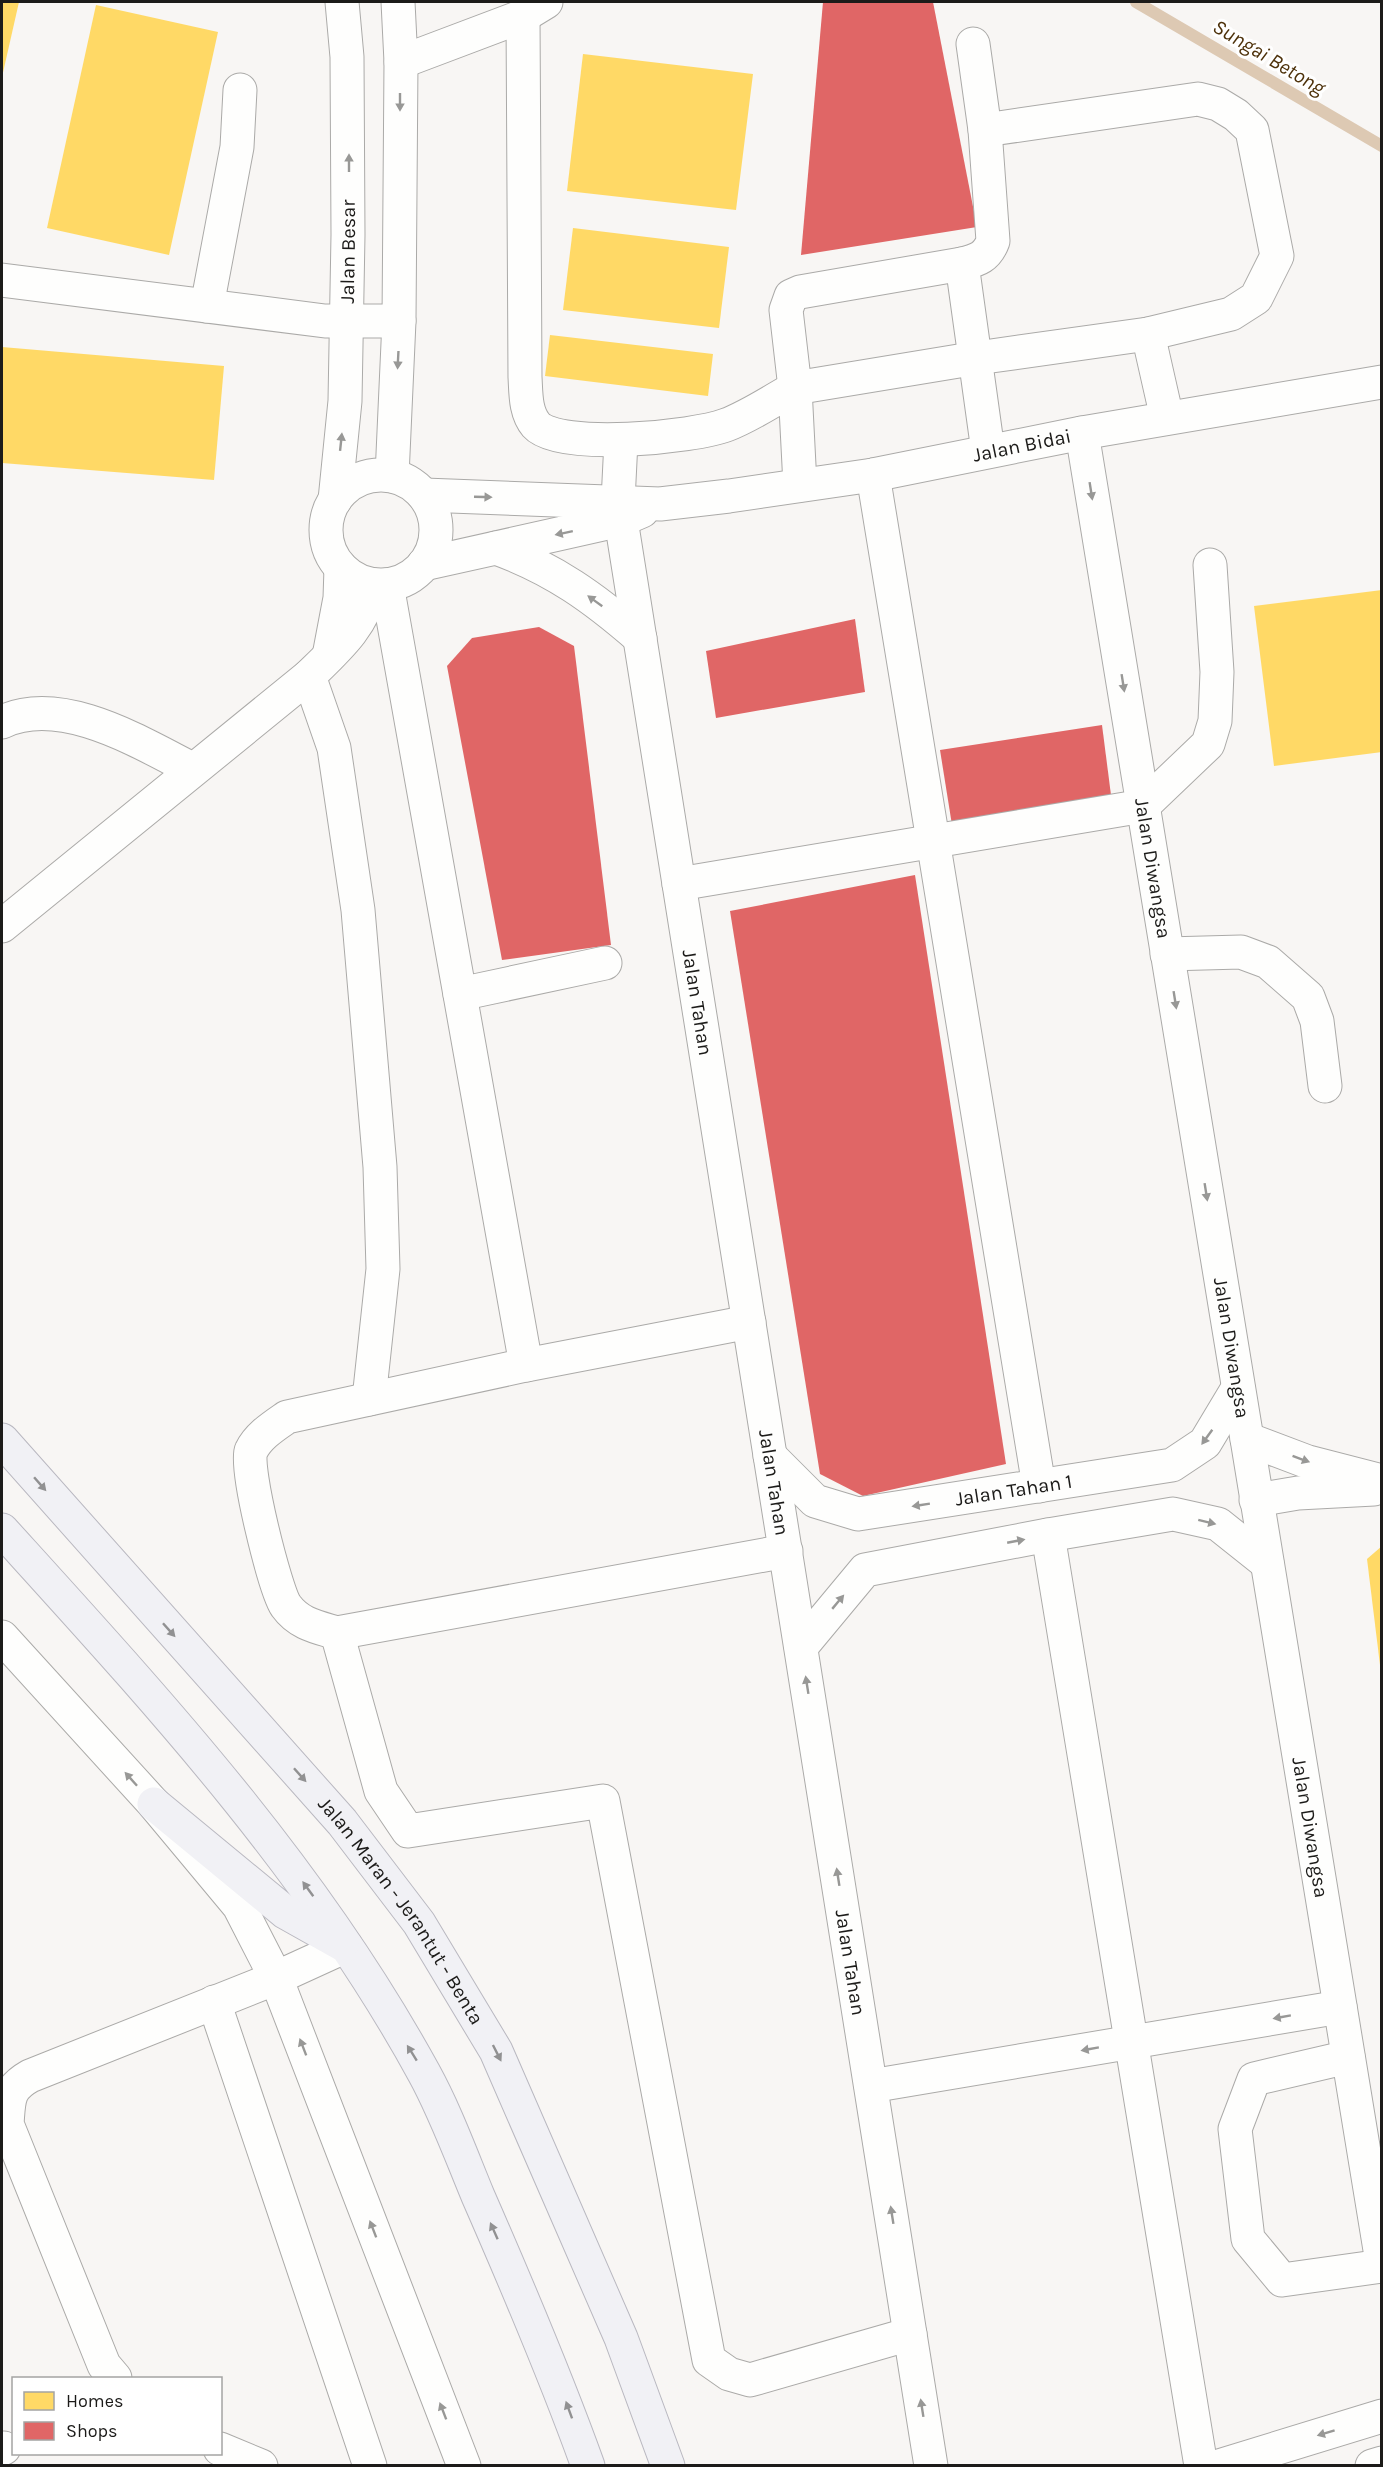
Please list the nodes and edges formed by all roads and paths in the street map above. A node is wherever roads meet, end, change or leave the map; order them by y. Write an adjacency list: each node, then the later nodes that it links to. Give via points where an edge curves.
1 (342, 2): 12 (street, Jalan Besar, one-way to 1, via 349,154)
2 (398, 2): 5 (street)
3 (535, 9): 5 (street); 19 (street, via 525,377 528,411 538,427 562,436)
4 (973, 44): 7 (street)
5 (401, 62): 11 (street, one-way to 11)
6 (240, 90): 10 (street, via 237,147)
7 (986, 130): 8 (street, via 993,241 988,253 979,260); 13 (street, via 1198,99 1218,104 1252,130 1276,256 1268,278 1256,298 1231,314)
8 (962, 264): 14 (street); 16 (street, via 791,296 786,310)
9 (2, 280): 10 (street)
10 (207, 306): 12 (street)
11 (399, 321): 12 (street); 22 (street, one-way to 22)
12 (345, 322): 25 (street, Jalan Besar, one-way to 12, via 345,401)
13 (1148, 334): 14 (street); 17 (street)
14 (976, 358): 16 (street); 20 (street)
15 (1382, 382): 17 (street, Jalan Bidai)
16 (795, 388): 19 (street, via 725,426); 23 (street)
17 (1167, 418): 18 (street, Jalan Bidai)
18 (1082, 433): 20 (street, Jalan Bidai); 36 (street, Jalan Diwangsa, one-way to 36)
19 (621, 441): 26 (street, Jalan Tahan)
20 (988, 451): 21 (street, Jalan Bidai)
21 (873, 475): 23 (street, Jalan Bidai); 37 (street)
22 (392, 476): 24 (street, via 410,483); 25 (street, via 360,479)
23 (800, 485): 26 (street, Jalan Bidai)
24 (424, 495): 26 (street, one-way to 26); 28 (street, via 434,512 436,530 433,549)
25 (335, 500): 30 (street, via 326,535)
26 (620, 511): 27 (street, one-way to 27); 32 (street, Jalan Tahan)
27 (496, 548): 28 (street); 32 (street, one-way to 27, via 566,580)
28 (424, 564): 31 (street, via 411,576)
29 (1210, 565): 36 (street, via 1215,721 1208,744)
30 (341, 568): 31 (street, via 355,579); 33 (street, via 340,598)
31 (381, 585): 33 (street, via 348,639); 42 (street)
32 (640, 638): 38 (street, Jalan Tahan)
33 (319, 666): 35 (street); 47 (street, via 358,909 380,1167 383,1269)
34 (2, 722): 35 (street, via 41,712 110,728)
35 (192, 769): 39 (street)
36 (1143, 806): 37 (street); 40 (street, Jalan Diwangsa)
37 (933, 841): 38 (street); 52 (street)
38 (679, 884): 44 (street, Jalan Tahan)
39 (2, 926)
40 (1167, 954): 43 (street, via 1241,952 1268,962 1308,997 1317,1022); 46 (street, Jalan Diwangsa, one-way to 46)
41 (604, 963): 42 (street)
42 (460, 994): 45 (street)
43 (1325, 1086)
44 (749, 1322): 45 (street); 50 (street, Jalan Tahan)
45 (526, 1365): 47 (street)
46 (1238, 1388): 48 (street, Jalan Diwangsa); 52 (street, Jalan Tahan 1, one-way to 52, via 1205,1443 1172,1465)
47 (369, 1400): 59 (street, via 287,1417 266,1432 250,1452 250,1472 272,1569 286,1605 304,1624)
48 (1246, 1439): 51 (street, one-way to 51, via 1308,1462); 54 (street, Jalan Diwangsa)
49 (2, 1440): 82 (main road, Jalan Maran - Jerantut - Benta, one-way to 82, via 342,1822 419,1923 496,2051 621,2338)
50 (770, 1456): 52 (street, Jalan Tahan 1, one-way to 50, via 858,1514 815,1501); 57 (street, Jalan Tahan)
51 (1382, 1481)
52 (1039, 1486)
53 (1382, 1488): 54 (street)
54 (1256, 1500): 58 (street, Jalan Diwangsa)
55 (2, 1530): 63 (main road, one-way to 55, via 312,1892 231,1787)
56 (1048, 1535): 58 (street, one-way to 58, via 1173,1514 1218,1524); 60 (street, one-way to 56, via 866,1570); 67 (street)
57 (786, 1551): 59 (street); 60 (street, Jalan Tahan)
58 (1267, 1563): 66 (street, Jalan Diwangsa)
59 (337, 1633): 72 (street, via 381,1791 408,1831 603,1801 709,2360 750,2380)
60 (801, 1647): 69 (street, Jalan Tahan, one-way to 60)
61 (5, 1649): 62 (street, one-way to 61)
62 (154, 1804): 63 (main road, via 285,1912); 64 (street, via 239,1906)
63 (346, 1946): 64 (street); 81 (main road, one-way to 63, via 551,2361 425,2074)
64 (276, 1978): 65 (street); 80 (street, one-way to 64)
65 (214, 2002): 73 (street, via 30,2076 15,2084 9,2099 7,2124 104,2365); 79 (street)
66 (1340, 2007): 67 (street, one-way to 67); 68 (street, Jalan Diwangsa)
67 (1132, 2042): 69 (street, one-way to 69); 83 (street)
68 (1348, 2057): 70 (street, Jalan Diwangsa); 71 (street, via 1254,2079 1235,2128 1248,2239 1282,2280)
69 (871, 2086): 72 (street, Jalan Tahan, one-way to 69)
70 (1372, 2148): 71 (street, Jalan Diwangsa)
71 (1382, 2264)
72 (910, 2334): 77 (street, Jalan Tahan, one-way to 72)
73 (113, 2377)
74 (1382, 2416): 84 (street, one-way to 84)
75 (222, 2450): 78 (street)
76 (1382, 2463): 85 (street)
77 (932, 2465)
78 (261, 2466)
79 (370, 2466)
80 (464, 2466)
81 (588, 2466)
82 (668, 2466)
83 (1201, 2466)
84 (1219, 2466)
85 (1372, 2466)

